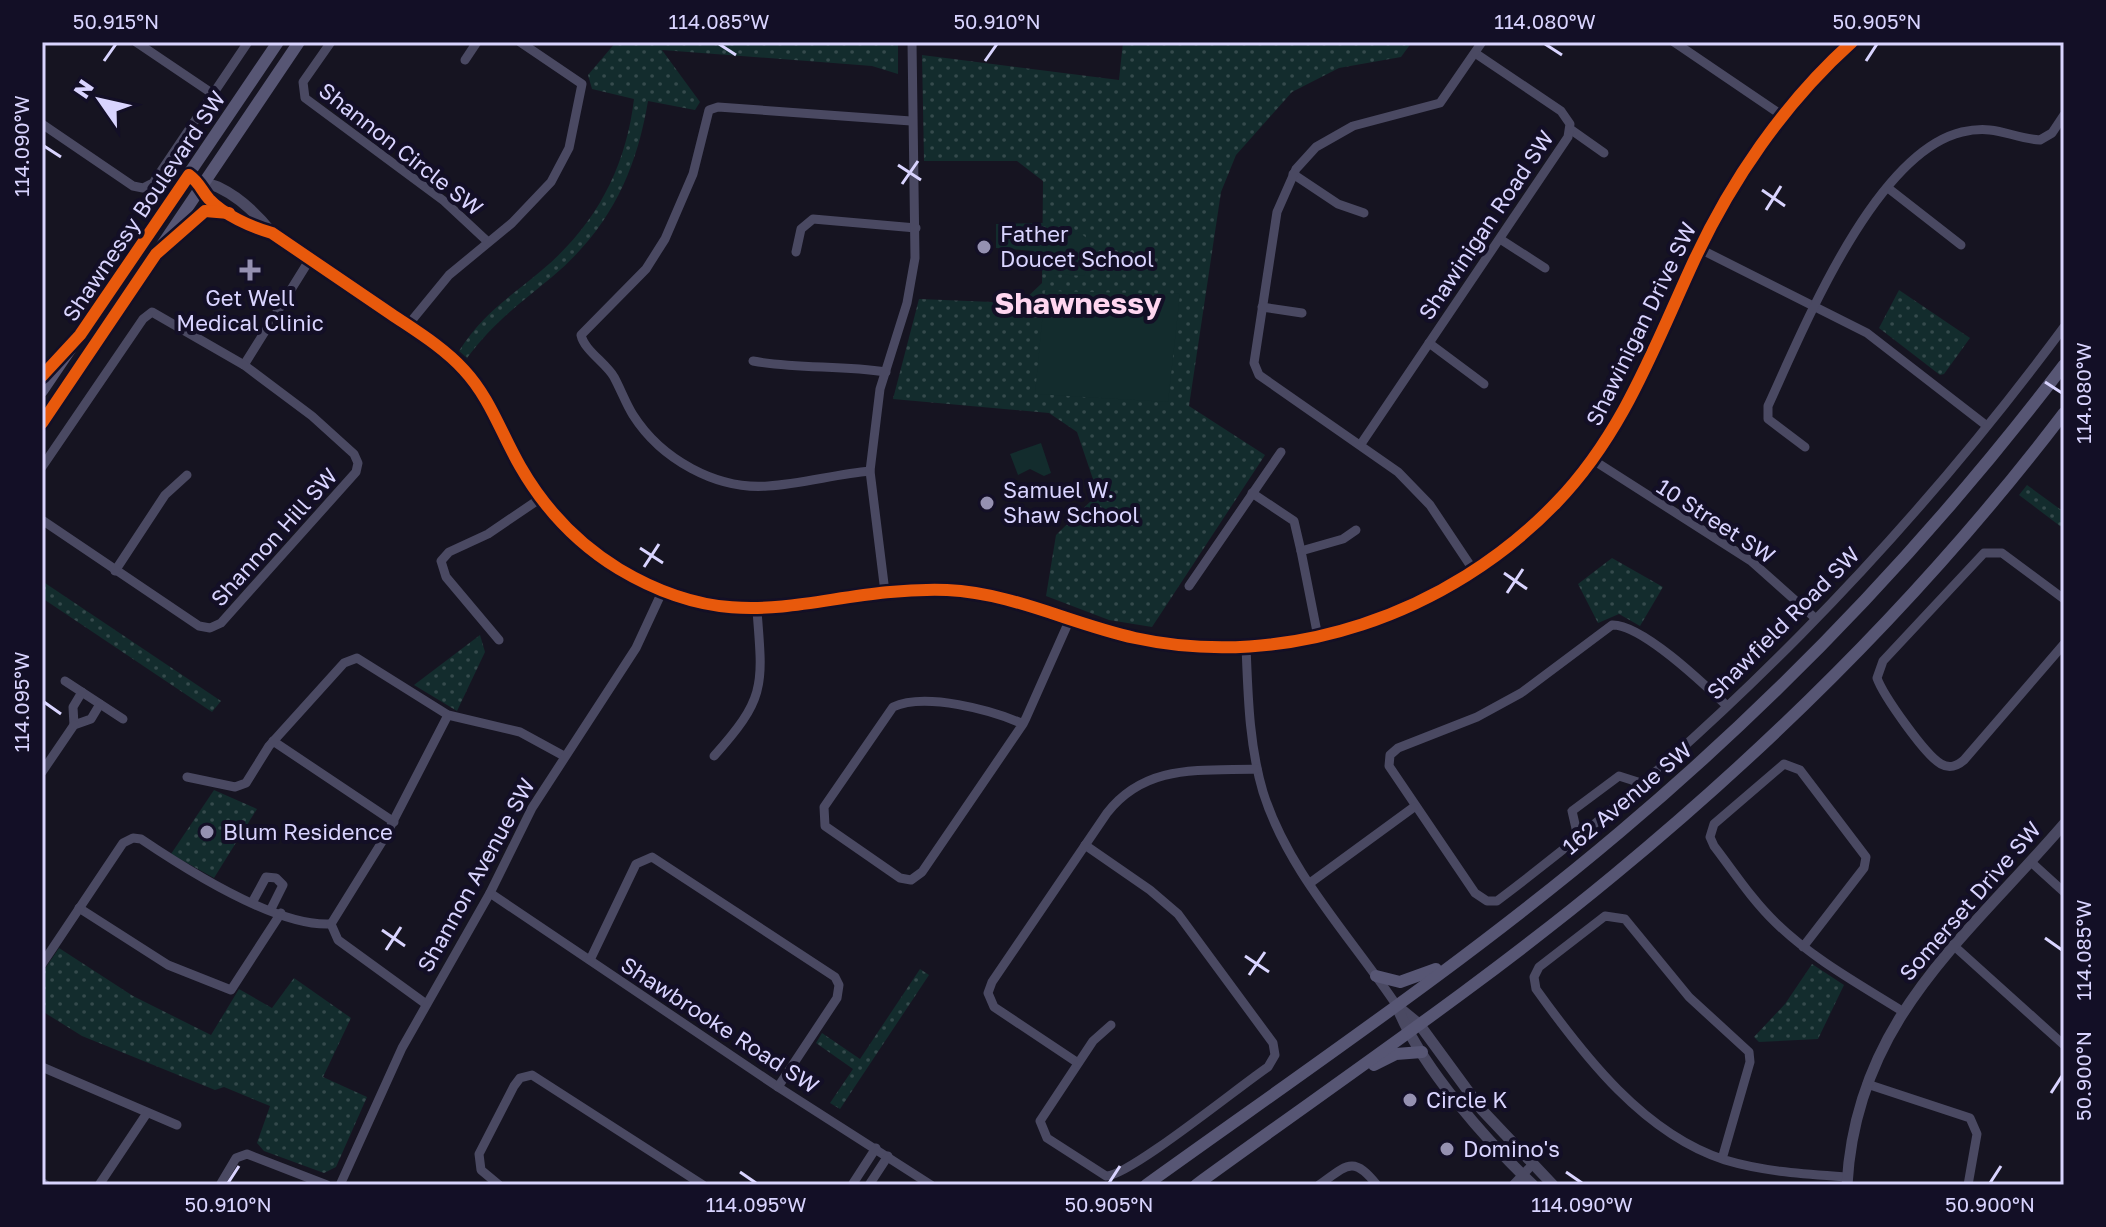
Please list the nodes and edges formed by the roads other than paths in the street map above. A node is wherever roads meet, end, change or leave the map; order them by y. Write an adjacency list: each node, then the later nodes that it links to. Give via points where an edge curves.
1 (136, 42): 14 (street)
2 (248, 42): 14 (street)
3 (278, 42): 22 (main road, Shawnessy Boulevard SW)
4 (299, 42): 23 (main road, Shawnessy Boulevard SW)
5 (331, 42): 30 (street, Shannon Circle SW, via 303,82 305,98 444,201)
6 (477, 42): 13 (street)
7 (520, 42): 30 (street, Shannon Circle SW, via 582,84 577,122 551,182)
8 (912, 42): 17 (street)
9 (1482, 42): 12 (street)
10 (1674, 42): 16 (street)
11 (1852, 42): 16 (street, Shawinigan Drive SW)
12 (1475, 53): 19 (street, Shawinigan Road SW, via 1561,111); 21 (street, via 1440,103 1339,132 1310,152)
13 (465, 60)
14 (213, 94): 18 (street, via 153,183 143,188)
15 (2064, 115): 24 (street, via 2040,140 2007,130 1949,136 1917,156)
16 (1783, 116): 32 (street, Shawinigan Drive SW, via 1740,177)
17 (911, 121): 27 (street); 59 (street, via 712,108 693,174 665,239 646,269 581,335 613,374 632,415 651,438 676,460 706,475 765,487)
18 (42, 124)
19 (1570, 129): 20 (street); 29 (street, Shawinigan Road SW)
20 (1604, 153)
21 (1293, 174): 26 (street, via 1338,204); 38 (street, via 1277,212)
22 (189, 175): 23 (street, Shawinigan Drive SW); 42 (main road, Shawnessy Boulevard SW)
23 (202, 185): 25 (street, Shawinigan Drive SW, via 208,198); 28 (street, Shawinigan Drive SW, via 216,187 258,215); 34 (main road, Shawnessy Boulevard SW)
24 (1888, 188): 31 (street); 37 (street)
25 (229, 213): 28 (street, Shawinigan Drive SW); 34 (main road, via 205,211)
26 (1364, 213)
27 (916, 228): 33 (street, via 813,219 801,229); 47 (street, via 907,303)
28 (272, 233): 35 (street, Shawinigan Drive SW)
29 (1500, 239): 36 (street); 43 (street, Shawinigan Road SW)
30 (488, 242): 40 (street, Shannon Circle SW, via 449,275)
31 (1961, 245)
32 (1700, 249): 37 (street); 57 (street, Shawinigan Drive SW, via 1632,399)
33 (796, 252)
34 (156, 254): 52 (main road, Shawnessy Boulevard SW)
35 (310, 259): 40 (street, Shawinigan Drive SW); 45 (street)
36 (1545, 268)
37 (1815, 304): 53 (street, via 1883,343); 55 (street, via 1766,412 1772,424)
38 (1262, 307): 39 (street); 54 (street, via 1256,371)
39 (1302, 313)
40 (408, 325): 62 (street, Shawinigan Drive SW, via 475,383)
41 (2064, 327): 53 (street, Shawfield Road SW)
42 (80, 335): 48 (main road); 50 (main road, Shawnessy Boulevard SW)
43 (1429, 343): 49 (street); 54 (street, Shawinigan Road SW)
44 (753, 361): 47 (street)
45 (244, 365): 58 (street, Shannon Hill SW, via 158,313 148,314); 66 (street, Shannon Hill SW, via 354,454 356,472 214,628 199,626)
46 (2064, 365): 110 (main road, 162 Avenue SW, via 1919,543 1779,689 1617,835)
47 (886, 372): 59 (street, via 876,408)
48 (42, 376)
49 (1484, 384)
50 (42, 391)
51 (2064, 413): 116 (main road, via 1937,567 1766,742 1610,878)
52 (42, 423)
53 (1987, 426): 73 (street, Shawfield Road SW)
54 (1361, 444): 67 (street, via 1430,505)
55 (1805, 447)
56 (1281, 452): 61 (street)
57 (1593, 460): 67 (street, Shawinigan Drive SW, via 1536,523); 73 (street, 10 Street SW, via 1751,561)
58 (42, 467)
59 (870, 471): 70 (street)
60 (187, 475): 66 (street, via 165,495)
61 (1252, 493): 65 (street, via 1294,521); 68 (street)
62 (541, 498): 69 (street, Shawinigan Drive SW, via 599,555); 76 (street, via 441,561 446,577)
63 (42, 520): 66 (street, Shannon Hill SW)
64 (1356, 530): 65 (street)
65 (1301, 551): 75 (street)
66 (115, 571)
67 (1474, 571): 75 (street, Shawinigan Drive SW, via 1393,614)
68 (1189, 586)
69 (662, 592): 72 (street, Shawinigan Drive SW); 88 (street, Shannon Avenue SW, via 636,648)
70 (885, 592): 72 (street, Shawinigan Drive SW); 74 (street, Shawinigan Drive SW, via 987,595)
71 (2064, 599): 77 (street, via 2002,553 1984,553 1883,661 1877,678 1930,754 1952,766 1964,760)
72 (757, 611): 89 (street, via 761,684 746,718)
73 (1815, 618): 82 (street, Shawfield Road SW)
74 (1070, 619): 78 (street, Shawinigan Drive SW, via 1163,643); 85 (street)
75 (1318, 637): 78 (street, Shawinigan Drive SW)
76 (499, 640)
77 (2064, 644)
78 (1246, 646): 90 (street)
79 (65, 681): 80 (street)
80 (82, 692): 81 (street); 86 (street, via 73,707)
81 (100, 704): 84 (street); 86 (street, via 91,719)
82 (1727, 706): 93 (street, Shawfield Road SW); 94 (street, via 1670,655 1623,626 1612,625 1521,693 1395,750 1389,766)
83 (448, 715): 87 (street, via 365,660 353,658); 88 (street, via 520,732); 95 (street)
84 (123, 719)
85 (1023, 724): 85 (street, via 918,877 900,878 825,826 824,807 893,707 945,704)
86 (74, 725): 91 (street)
87 (273, 741): 92 (street, via 240,786); 95 (street)
88 (564, 756): 102 (street, Shannon Avenue SW)
89 (714, 756)
90 (1257, 769): 98 (street, via 1184,770 1145,781 1113,805); 100 (street, via 1277,828)
91 (42, 772)
92 (187, 777)
93 (1641, 783): 97 (street, Shawfield Road SW); 97 (street, via 1619,776 1572,811)
94 (1414, 807): 97 (street, Shawfield Road SW, via 1475,893 1487,901 1497,901); 100 (street)
95 (394, 822): 106 (street)
96 (2064, 824): 99 (street, Somerset Drive SW)
97 (1578, 837)
98 (1085, 845): 121 (street, via 988,993 994,1007); 121 (street, via 1184,920 1273,1043 1275,1055 1268,1067 1111,1177 1047,1138 1040,1126)
99 (2031, 862): 101 (street); 107 (street, Somerset Drive SW)
100 (1310, 883): 112 (street)
101 (2064, 892)
102 (490, 893): 109 (street, Shawbrooke Road SW); 113 (street, Shannon Avenue SW)
103 (253, 901): 104 (street, via 192,873 137,838 123,843); 105 (street); 105 (street, via 266,877 276,878 283,885)
104 (79, 908): 105 (street, via 168,965 231,990); 111 (street)
105 (276, 911): 106 (street, via 308,924)
106 (331, 924): 113 (street, via 338,940)
107 (1953, 945): 115 (street, Somerset Drive SW); 119 (street)
108 (1803, 947): 108 (street, via 1757,903 1710,837 1714,824 1784,764 1800,770 1866,857 1864,868); 115 (street)
109 (590, 960): 125 (street, Shawbrooke Road SW); 125 (street, via 636,864 647,858 657,858 745,916 835,977 839,985 837,998)
110 (1457, 960): 112 (main road, via 1411,980); 114 (main road, 162 Avenue SW)
111 (42, 964)
112 (1376, 976): 114 (street)
113 (426, 1004): 137 (street, Shannon Avenue SW)
114 (1397, 1006): 116 (street); 118 (street); 143 (main road, 162 Avenue SW)
115 (1902, 1011): 124 (street, Somerset Drive SW)
116 (1419, 1024): 118 (main road); 131 (street, via 1482,1110)
117 (1111, 1025): 121 (street)
118 (1408, 1033): 120 (street); 123 (main road)
119 (2064, 1045)
120 (1422, 1052): 123 (main road, via 1396,1054); 132 (street, via 1471,1118)
121 (1078, 1063)
122 (42, 1067): 126 (street)
123 (1345, 1078): 144 (main road)
124 (1867, 1084): 133 (street, Somerset Drive SW); 150 (street, via 1975,1123)
125 (778, 1087): 128 (street, Shawbrooke Road SW)
126 (147, 1113): 127 (street); 134 (street)
127 (177, 1125)
128 (876, 1148): 129 (street, Shawbrooke Road SW); 140 (street)
129 (888, 1156): 141 (street); 142 (street, Shawbrooke Road SW)
130 (1722, 1159): 130 (street, via 1691,1145 1646,1113 1589,1058 1536,989 1539,967 1605,916 1625,919 1689,997 1749,1052); 133 (street)
131 (1532, 1165): 132 (street); 149 (street)
132 (1523, 1175): 147 (street); 148 (street)
133 (1847, 1181)
134 (99, 1185)
135 (220, 1185): 136 (street, via 236,1158 247,1154)
136 (327, 1185)
137 (340, 1185)
138 (499, 1185): 139 (street, via 481,1170 479,1154 516,1082 532,1075)
139 (703, 1185)
140 (852, 1185)
141 (869, 1185)
142 (931, 1185)
143 (1146, 1185)
144 (1196, 1185)
145 (1319, 1185): 146 (street, via 1354,1165)
146 (1377, 1185)
147 (1513, 1185)
148 (1533, 1185)
149 (1553, 1185)
150 (1968, 1185)

